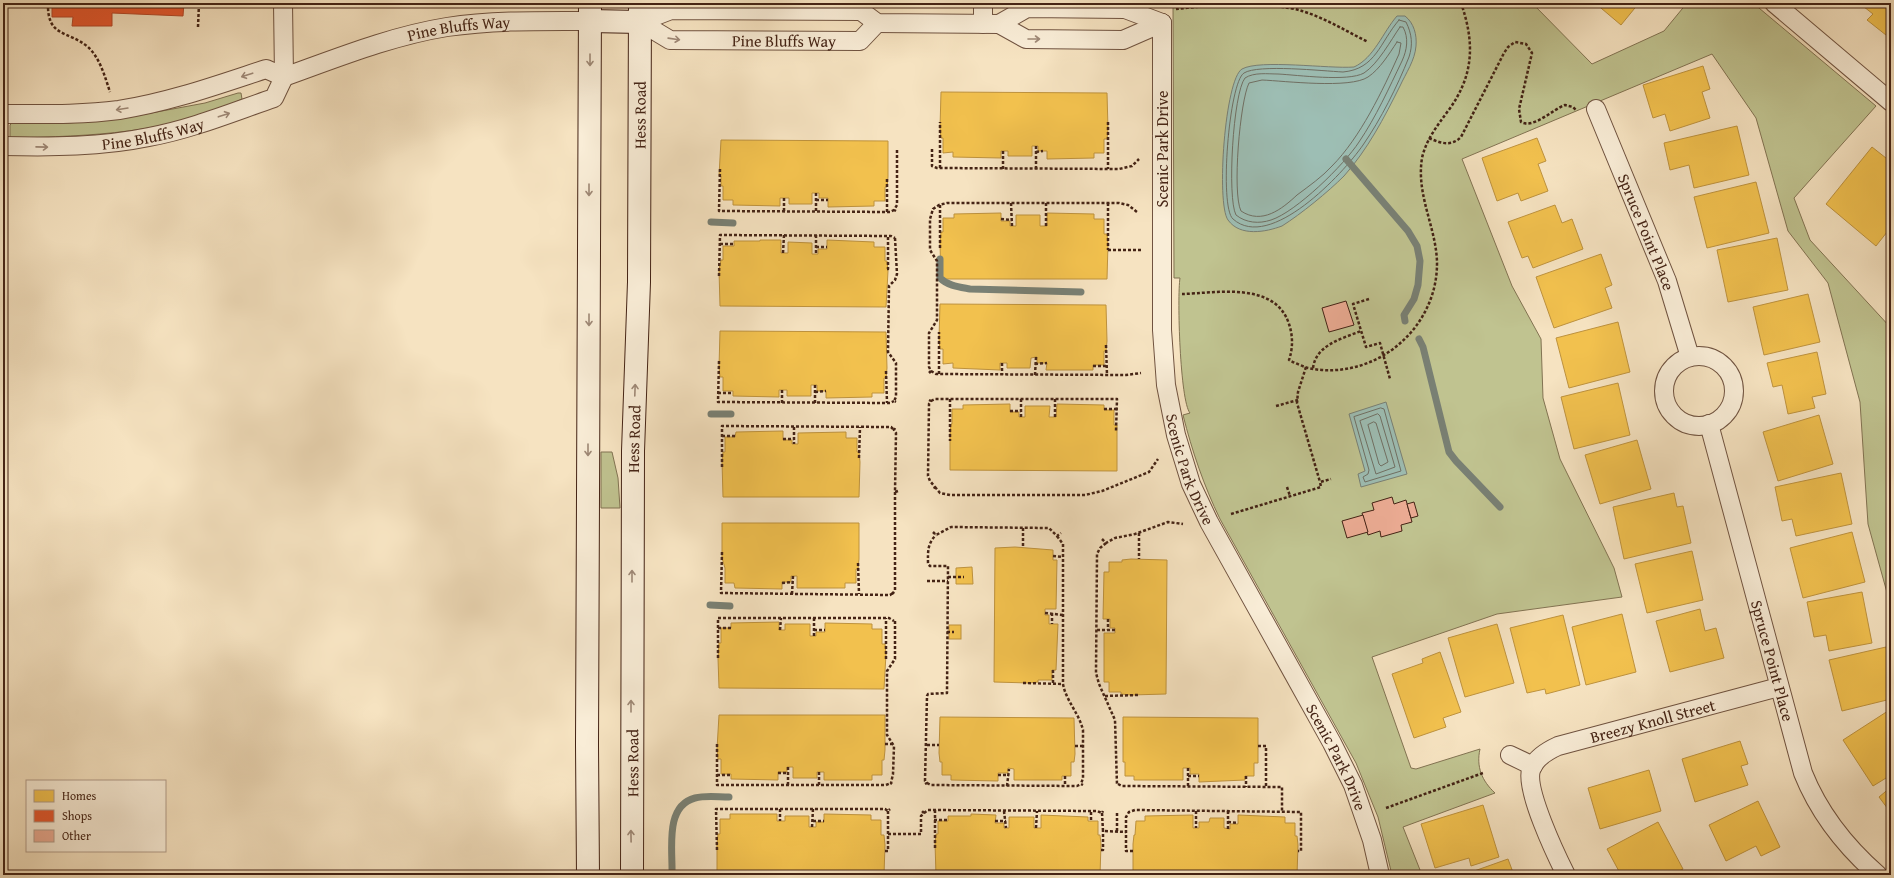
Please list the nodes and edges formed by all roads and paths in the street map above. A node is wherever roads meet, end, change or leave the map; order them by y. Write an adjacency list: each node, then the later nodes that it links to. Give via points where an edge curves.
1 (48, 3): 15 (path, via 48,18 51,24 88,48 96,57)
2 (199, 3): 12 (path)
3 (283, 3): 14 (street)
4 (983, 3): 11 (street)
5 (1460, 3): 22 (path, via 1471,43 1468,69 1463,87)
6 (1774, 3): 16 (street)
7 (590, 12): 8 (main road, Pine Bluffs Way); 14 (street, Pine Bluffs Way, via 439,28 385,42); 251 (main road, one-way to 251)
8 (640, 12): 9 (street, Pine Bluffs Way, via 861,11); 9 (street, Pine Bluffs Way, one-way to 9, via 670,40 860,41); 252 (main road, Hess Road, one-way to 8, via 633,459 639,282)
9 (877, 23): 11 (street)
10 (1162, 23): 11 (street, via 1125,9 1027,8); 11 (street, one-way to 10, via 1026,39 1123,40); 13 (path, via 1164,15 1174,10 1278,6 1320,17); 253 (street, Scenic Park Drive, via 1162,330 1166,385 1176,435 1191,484 1209,522 1332,742 1353,786 1372,840)
11 (991, 24)
12 (198, 27)
13 (1368, 42)
14 (284, 77): 19 (street, Pine Bluffs Way, one-way to 19, via 266,69 178,98 86,114); 23 (street, Pine Bluffs Way, one-way to 14, via 79,146 115,143 167,133 274,98)
15 (110, 92)
16 (1891, 102)
17 (1596, 109): 73 (street, Spruce Point Place, via 1667,281)
18 (1577, 112): 22 (path, via 1573,107 1565,105 1532,123 1521,122 1519,109 1532,53 1526,44 1515,42 1504,53 1461,137 1447,144)
19 (3, 114)
20 (940, 122): 31 (path)
21 (1108, 122): 35 (path)
22 (1429, 138): 71 (path, via 1422,157 1421,175 1422,194 1436,249 1435,285 1417,326 1398,346)
23 (3, 146)
24 (1036, 146): 29 (path)
25 (897, 148): 47 (path, via 897,205 895,210)
26 (932, 149): 31 (path, via 932,166)
27 (1003, 151): 33 (path)
28 (1043, 151): 29 (path)
29 (1036, 152): 34 (path)
30 (1139, 159): 35 (path, via 1129,168)
31 (940, 168): 33 (path)
32 (720, 169): 45 (path, via 719,211)
33 (1003, 169): 34 (path)
34 (1036, 169): 35 (path)
35 (1108, 169)
36 (887, 179): 47 (path)
37 (816, 193): 39 (path)
38 (784, 198): 45 (path)
39 (816, 200): 40 (path); 46 (path)
40 (828, 200)
41 (1011, 203): 42 (path); 44 (path, via 954,201); 50 (path)
42 (1046, 203): 43 (path); 52 (path)
43 (1108, 203): 48 (path, via 1125,204); 61 (path, via 1108,250)
44 (940, 205): 60 (path); 84 (path, via 932,211 930,219 930,250 938,261 938,320 929,334 930,372)
45 (784, 211): 46 (path)
46 (816, 211): 47 (path)
47 (887, 212)
48 (1137, 212)
49 (1001, 219): 50 (path)
50 (1012, 220): 51 (path)
51 (1012, 226)
52 (1046, 226)
53 (784, 235): 54 (path); 56 (path, via 720,235); 62 (path)
54 (816, 235): 55 (path); 58 (path)
55 (888, 236): 64 (path); 101 (path, via 896,238 897,274 889,286 888,352 896,365 896,397 895,402)
56 (720, 244): 57 (path); 65 (path)
57 (734, 244)
58 (816, 247): 59 (path); 63 (path)
59 (827, 247)
60 (940, 250)
61 (1146, 250)
62 (783, 253)
63 (816, 254)
64 (887, 269)
65 (719, 276)
66 (1176, 294): 80 (path, via 1250,293 1264,296 1278,306 1289,322 1292,344 1289,360)
67 (1369, 299): 69 (path, via 1353,304)
68 (939, 332): 84 (path)
69 (1361, 332): 71 (path, via 1366,347 1380,343); 81 (path, via 1337,340 1323,349 1315,359)
70 (1106, 345): 79 (path)
71 (1384, 356): 81 (path, via 1350,368); 88 (path)
72 (1036, 358): 77 (path)
73 (1690, 358): 109 (street, via 1703,357 1716,361 1726,370 1732,382 1734,395 1730,408 1721,418); 109 (street, via 1673,367 1667,378 1664,391 1666,404 1673,415 1684,422 1696,426)
74 (719, 361): 92 (path)
75 (1002, 363): 85 (path)
76 (1046, 363): 77 (path)
77 (1035, 364): 86 (path)
78 (1093, 366): 79 (path)
79 (1107, 366): 87 (path)
80 (1306, 367): 81 (path); 98 (path)
81 (1313, 368)
82 (886, 371): 101 (path)
83 (1141, 373): 87 (path)
84 (939, 374): 85 (path)
85 (1002, 375): 86 (path)
86 (1035, 375): 87 (path)
87 (1107, 375)
88 (1390, 379)
89 (815, 385): 94 (path)
90 (782, 390): 99 (path)
91 (826, 391): 94 (path)
92 (718, 392): 93 (path); 99 (path, via 718,402)
93 (733, 392)
94 (815, 392): 100 (path)
95 (950, 399): 96 (path); 117 (path); 120 (path, via 935,399 929,404 928,476 934,489 950,495 1085,495 1149,472)
96 (1021, 399): 97 (path); 106 (path)
97 (1055, 399): 104 (path, via 1117,399); 108 (path)
98 (1298, 400): 102 (path); 123 (path, via 1298,408)
99 (782, 403): 100 (path)
100 (815, 403): 101 (path)
101 (887, 403)
102 (1276, 406)
103 (1104, 409): 104 (path)
104 (1117, 409): 112 (path)
105 (1010, 411): 106 (path)
106 (1021, 411): 107 (path)
107 (1021, 416)
108 (1055, 417)
109 (1709, 424): 176 (street, Spruce Point Place)
110 (794, 427): 111 (path); 113 (path, via 722,426); 116 (path)
111 (860, 427): 119 (path); 150 (path, via 894,429 896,492 894,594)
112 (1116, 431)
113 (722, 436): 114 (path); 121 (path)
114 (736, 436)
115 (783, 439): 116 (path)
116 (794, 439): 118 (path)
117 (950, 440)
118 (794, 444)
119 (859, 458)
120 (1158, 459)
121 (722, 467)
122 (1331, 479): 123 (path)
123 (1320, 482): 125 (path, via 1321,487)
124 (1287, 487): 125 (path)
125 (1290, 496): 126 (path)
126 (1231, 514)
127 (1183, 524): 131 (path, via 1168,522)
128 (1023, 528): 132 (path, via 951,527); 133 (path, via 1049,528); 136 (path)
129 (934, 532): 132 (path)
130 (1061, 533): 133 (path)
131 (1139, 533): 135 (path, via 1115,538); 140 (path)
132 (936, 535): 143 (path, via 929,544 928,564 948,566)
133 (1057, 536): 139 (path, via 1063,544)
134 (1102, 539): 135 (path)
135 (1106, 543): 164 (path, via 1097,554)
136 (1023, 547)
137 (722, 552): 149 (path, via 721,593)
138 (1053, 556): 139 (path)
139 (1063, 557): 153 (path)
140 (1139, 559)
141 (858, 563): 150 (path)
142 (793, 576): 147 (path)
143 (948, 577): 144 (path); 146 (path)
144 (964, 577)
145 (927, 581): 146 (path)
146 (948, 581): 167 (path)
147 (793, 582): 148 (path); 149 (path)
148 (782, 583)
149 (792, 594): 150 (path)
150 (859, 594)
151 (1045, 613): 152 (path)
152 (1052, 613): 153 (path); 158 (path)
153 (1063, 615): 175 (path)
154 (781, 618): 155 (path); 159 (path, via 718,618); 161 (path)
155 (814, 618): 156 (path); 162 (path)
156 (886, 618): 171 (path); 181 (path, via 895,620 895,660 887,671 887,736)
157 (1108, 619): 165 (path)
158 (1052, 624)
159 (718, 628): 160 (path); 170 (path)
160 (731, 628)
161 (780, 630)
162 (814, 630): 163 (path); 169 (path)
163 (825, 630)
164 (1097, 630): 165 (path); 178 (path, via 1097,677)
165 (1108, 630): 166 (path)
166 (1115, 630)
167 (947, 632): 168 (path); 182 (path, via 947,693 927,694)
168 (954, 632)
169 (814, 636)
170 (718, 658)
171 (886, 659)
172 (1053, 670): 174 (path)
173 (1023, 683): 174 (path)
174 (1053, 684): 175 (path)
175 (1063, 684): 187 (path, via 1081,722)
176 (1779, 687): 190 (street, Breezy Knoll Street, via 1558,746 1545,753); 255 (street, Spruce Point Place, via 1801,765 1818,805 1843,840)
177 (1139, 695): 178 (path)
178 (1104, 696): 184 (path, via 1115,720)
179 (717, 744): 198 (path)
180 (885, 744): 181 (path)
181 (893, 744): 207 (path, via 892,784)
182 (927, 745): 183 (path); 208 (path, via 926,784)
183 (939, 745)
184 (1116, 745): 185 (path); 210 (path, via 1117,785)
185 (1122, 745)
186 (1075, 746): 187 (path)
187 (1083, 746): 209 (path, via 1082,785)
188 (1258, 746): 212 (path, via 1266,746)
189 (1510, 755): 190 (street)
190 (1533, 766): 254 (street, via 1531,790)
191 (788, 767): 196 (path)
192 (1009, 768): 201 (path)
193 (1188, 768): 203 (path)
194 (819, 772): 207 (path)
195 (778, 773): 196 (path)
196 (788, 773): 206 (path)
197 (1483, 773): 213 (path)
198 (716, 775): 199 (path); 206 (path, via 716,785)
199 (731, 775)
200 (998, 775): 201 (path)
201 (1009, 775): 208 (path)
202 (1065, 776): 209 (path)
203 (1188, 776): 204 (path); 210 (path)
204 (1199, 776)
205 (1246, 776): 211 (path)
206 (788, 785): 207 (path)
207 (819, 785)
208 (1007, 786): 209 (path)
209 (1065, 786)
210 (1188, 787): 211 (path)
211 (1246, 787): 212 (path)
212 (1266, 787): 223 (path, via 1282,787)
213 (1386, 808)
214 (780, 809): 215 (path); 229 (path); 245 (path, via 716,809)
215 (813, 809): 230 (path); 244 (path, via 889,810)
216 (935, 810): 217 (path); 227 (path); 244 (path, via 923,812 922,834)
217 (1004, 811): 218 (path); 232 (path)
218 (1037, 811): 221 (path); 238 (path)
219 (1196, 811): 220 (path); 239 (path); 243 (path, via 1133,811 1126,816)
220 (1228, 811): 222 (path); 234 (path)
221 (1091, 812): 233 (path); 241 (path, via 1103,812)
222 (1278, 812): 223 (path); 225 (path)
223 (1282, 812): 250 (path, via 1301,812 1301,851)
224 (1117, 813): 242 (path)
225 (1278, 817)
226 (824, 820): 230 (path)
227 (934, 820): 228 (path); 246 (path)
228 (948, 820)
229 (780, 821)
230 (813, 821): 236 (path)
231 (996, 821): 232 (path)
232 (1006, 821): 237 (path)
233 (1091, 821)
234 (1228, 822): 235 (path); 240 (path)
235 (1238, 823)
236 (812, 827)
237 (1006, 828)
238 (1036, 828)
239 (1196, 828)
240 (1228, 829)
241 (1103, 831): 242 (path); 247 (path)
242 (1117, 831): 243 (path)
243 (1126, 832): 249 (path, via 1126,851)
244 (888, 834): 248 (path, via 888,851)
245 (716, 850)
246 (935, 850)
247 (1101, 850)
248 (885, 851)
249 (1133, 851)
250 (1298, 851)
251 (588, 875)
252 (632, 875)
253 (1380, 875)
254 (1566, 875)
255 (1878, 875)

